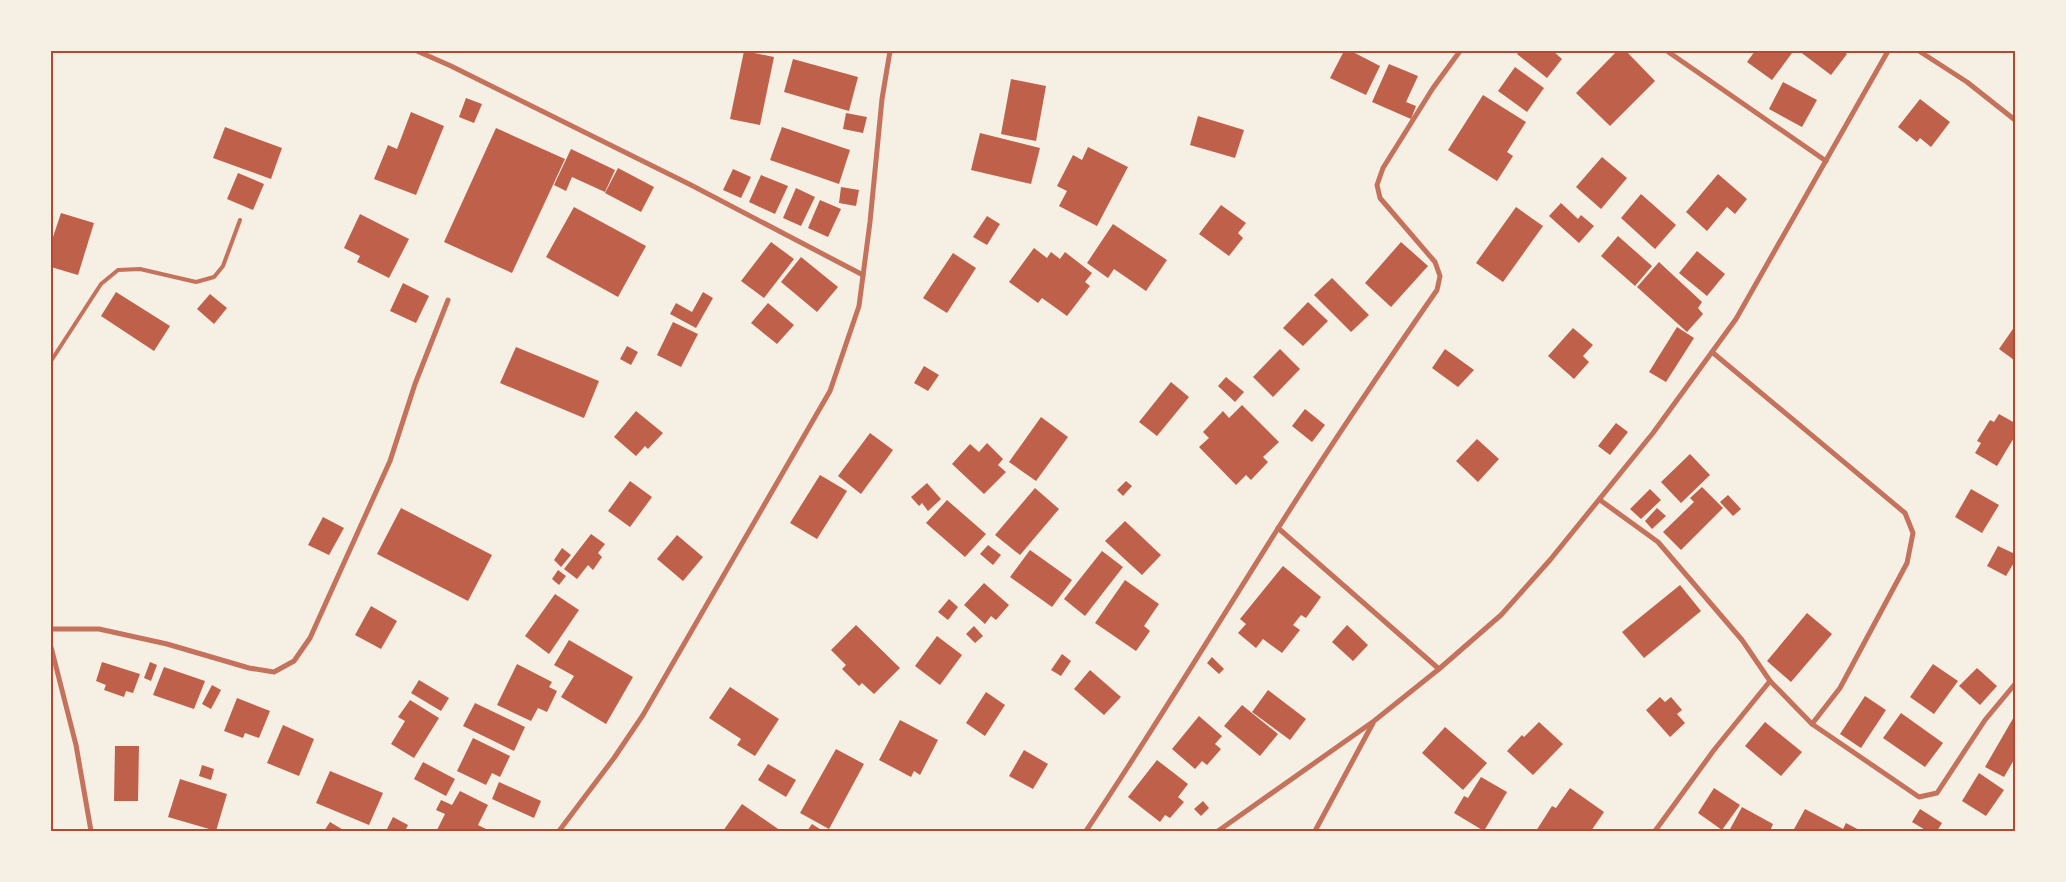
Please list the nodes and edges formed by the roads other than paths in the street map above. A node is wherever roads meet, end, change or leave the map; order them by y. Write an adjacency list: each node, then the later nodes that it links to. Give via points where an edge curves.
1 (416, 51): 10 (street, via 691,185)
2 (890, 51): 10 (street)
3 (1460, 51): 15 (street, via 1383,168 1377,185 1380,198 1434,262 1440,276 1437,290)
4 (1668, 51): 8 (street)
5 (1888, 51): 8 (street)
6 (1919, 51): 7 (street, via 1967,82)
7 (2015, 120)
8 (1826, 161): 12 (street, via 1736,319)
9 (240, 220): 13 (lane, via 223,266 214,277 196,282 140,269 118,270 102,284)
10 (863, 275): 24 (street, via 860,306 830,391 643,715)
11 (448, 300): 16 (street, via 415,384 390,461 310,638 294,661 274,672 99,630)
12 (1712, 352): 14 (street); 22 (street, via 1904,513 1913,533 1903,571 1840,688)
13 (51, 361)
14 (1600, 500): 18 (street, via 1501,615); 19 (street, via 1658,542 1742,640)
15 (1278, 528): 18 (street); 25 (street, via 1147,740)
16 (51, 629)
17 (51, 648): 23 (street, via 76,745)
18 (1438, 669): 21 (street)
19 (1770, 681): 22 (street); 28 (street)
20 (2015, 684): 22 (street, via 1985,720 1937,793 1919,797)
21 (1374, 721): 26 (street); 27 (street)
22 (1812, 724)
23 (90, 831)
24 (559, 831)
25 (1086, 831)
26 (1218, 831)
27 (1315, 831)
28 (1655, 831)

